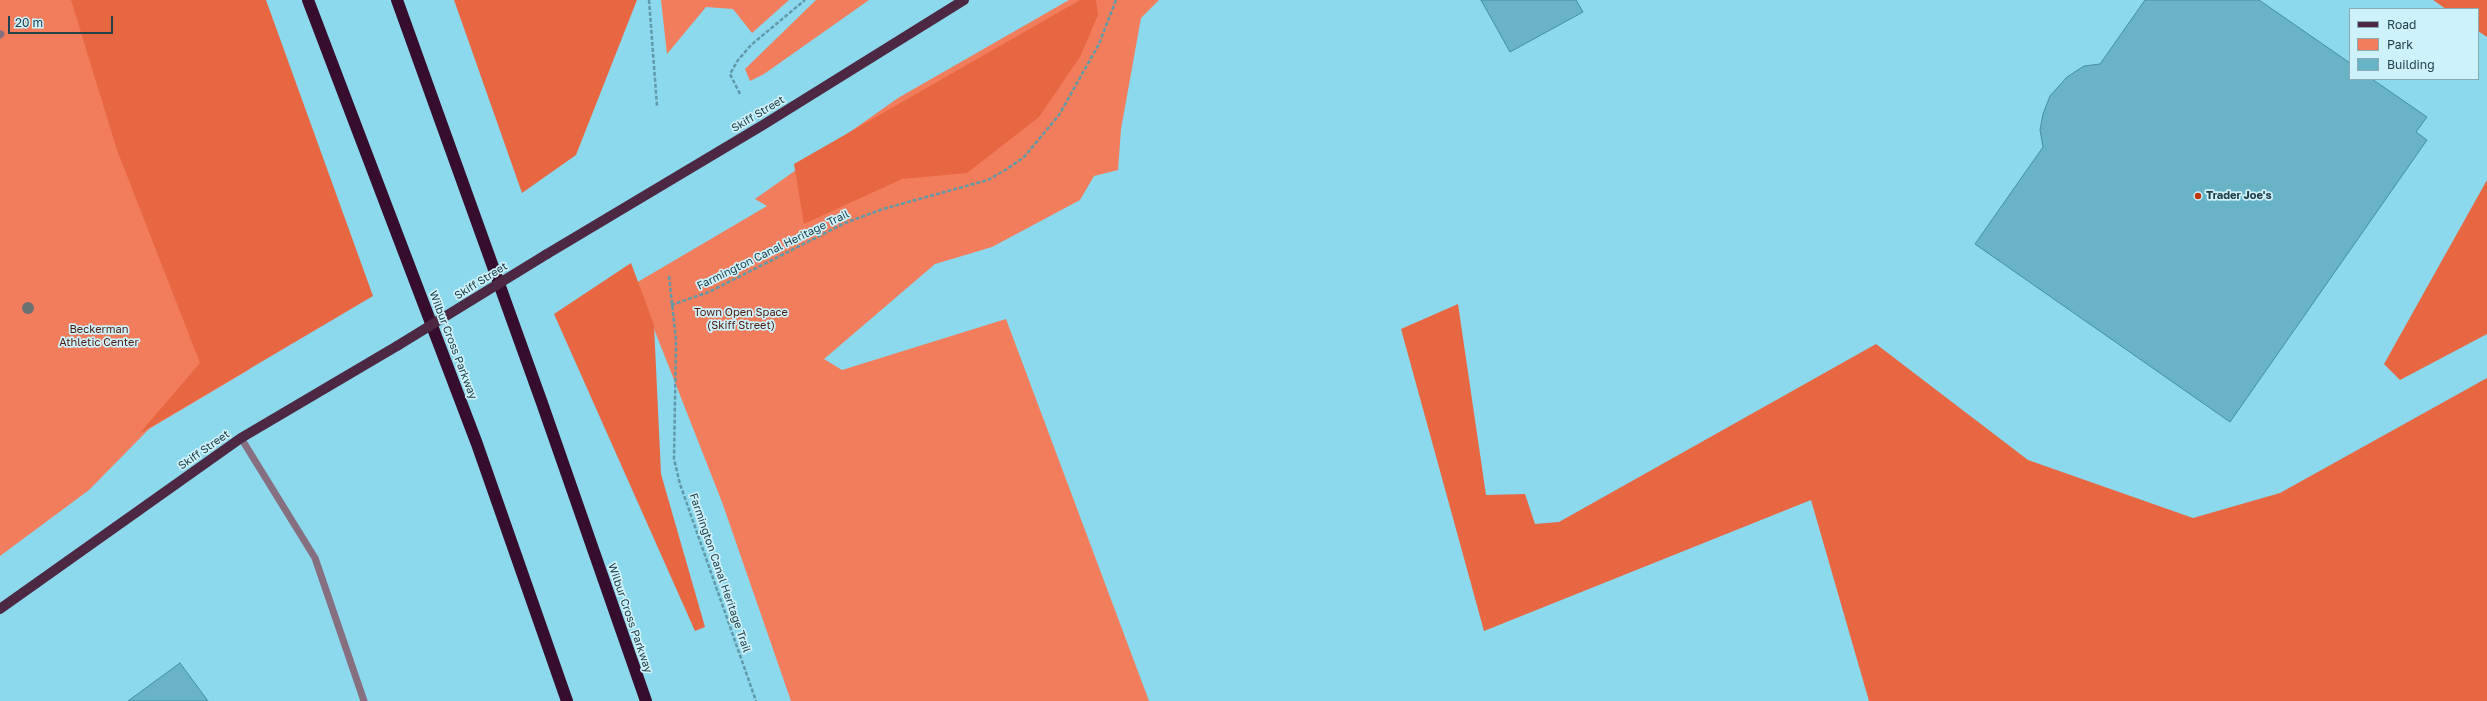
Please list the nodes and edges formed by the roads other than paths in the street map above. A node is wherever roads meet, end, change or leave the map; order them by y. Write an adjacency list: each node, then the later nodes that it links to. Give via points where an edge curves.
1 (308, 0): 7 (highway, Wilbur Cross Parkway, via 477,444)
2 (397, 0): 8 (highway, Wilbur Cross Parkway, via 540,396)
3 (964, 0): 4 (main road, Skiff Street, bridge, via 756,129)
4 (241, 438): 5 (main road, Skiff Street); 6 (lane, via 315,558)
5 (0, 610)
6 (364, 701)
7 (567, 701)
8 (646, 701)

